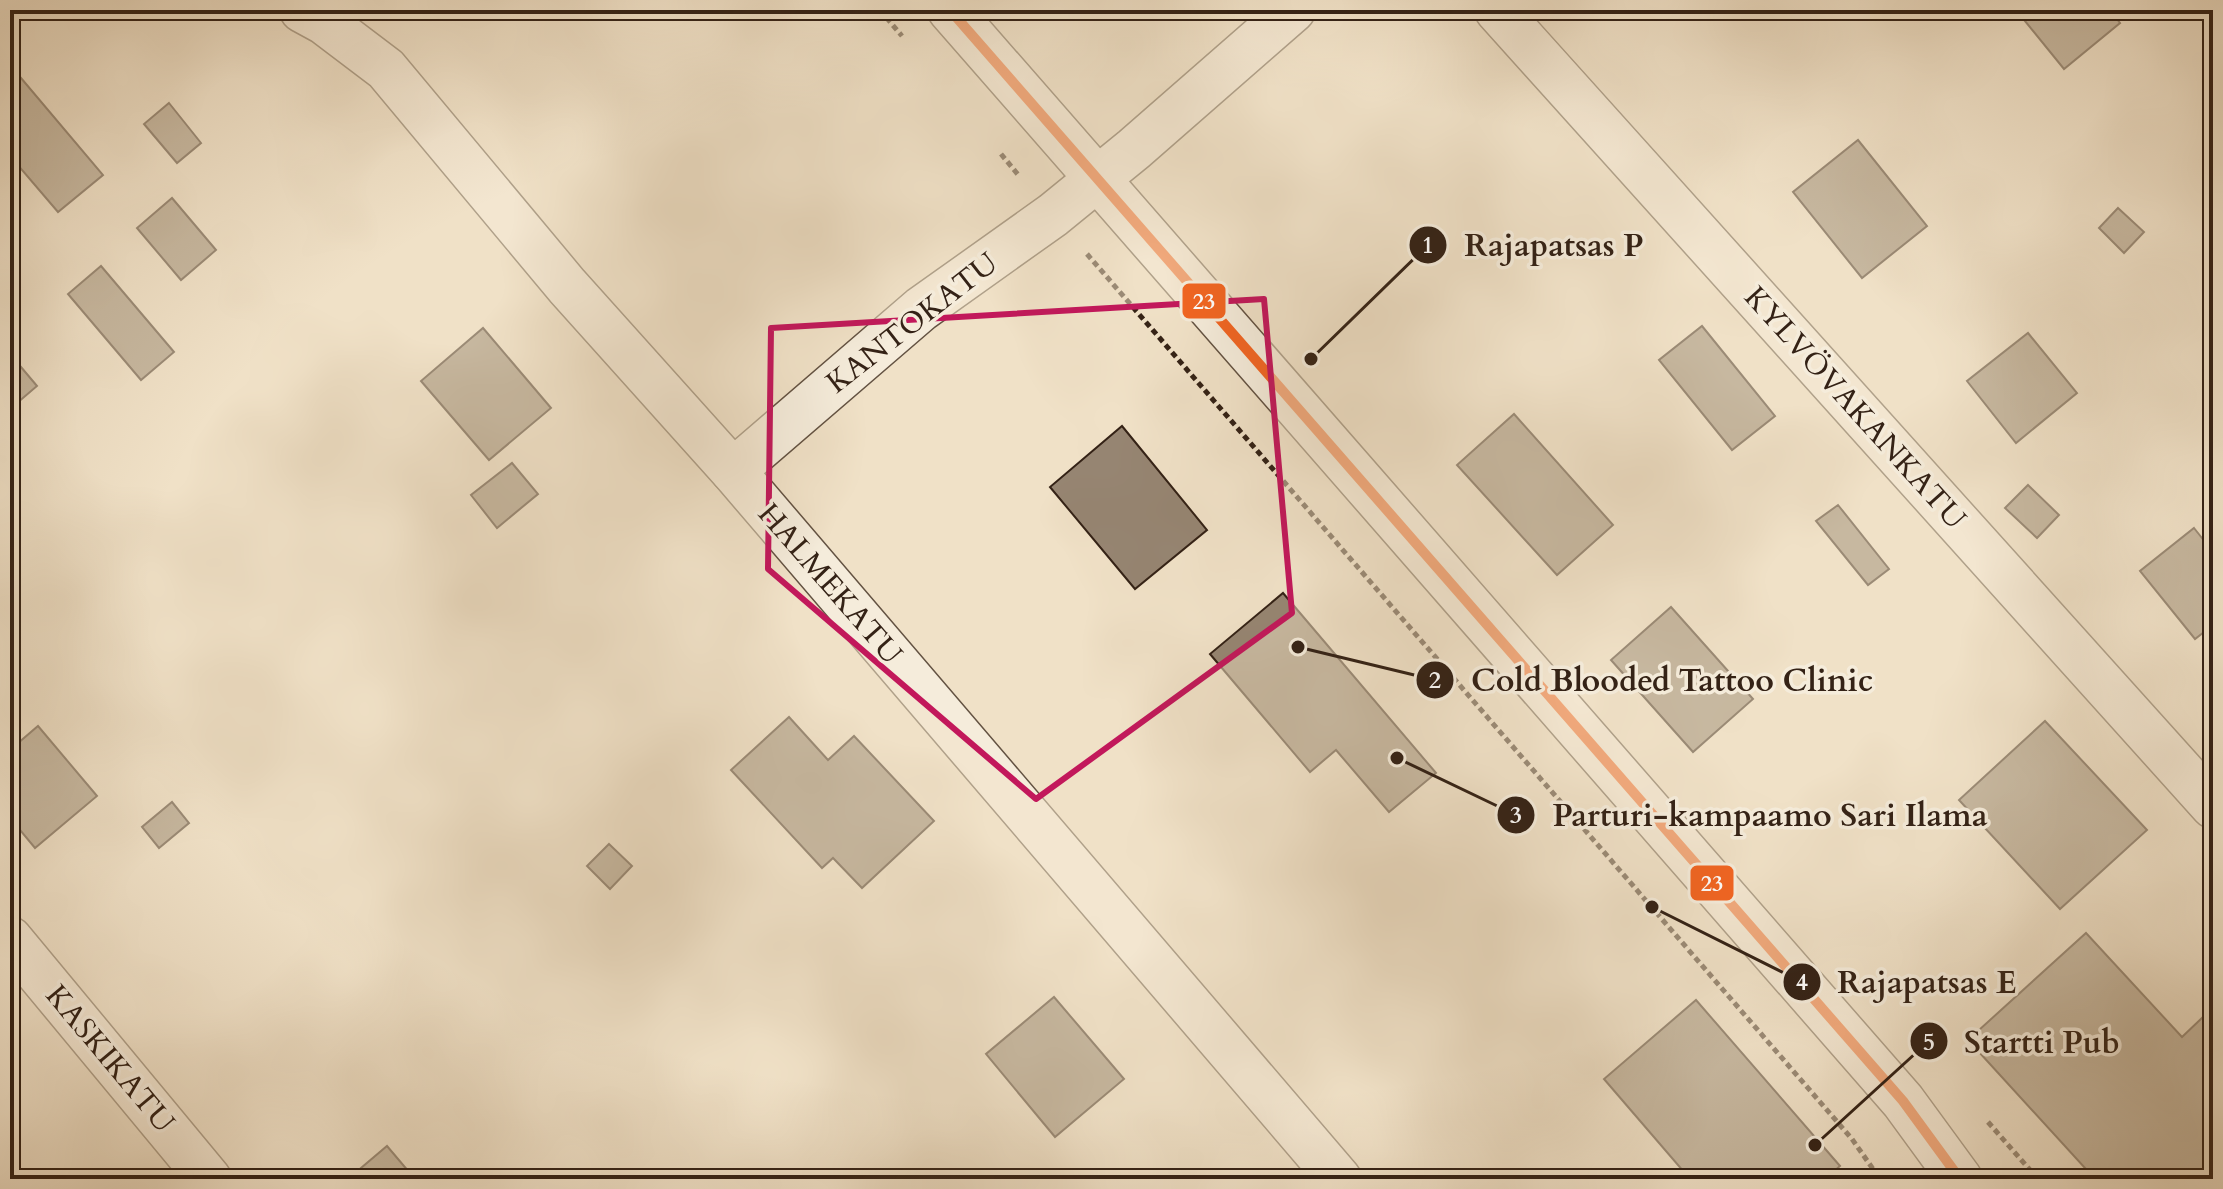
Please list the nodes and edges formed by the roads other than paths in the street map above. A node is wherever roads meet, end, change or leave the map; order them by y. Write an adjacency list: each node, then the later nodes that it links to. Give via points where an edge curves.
1 (302, 10): 6 (street, HALMEKATU, via 386,69 567,286)
2 (950, 10): 5 (street)
3 (1293, 10): 5 (street)
4 (1497, 10): 7 (street, KYLVÖVAKANKATU)
5 (1096, 180): 6 (street, KANTOKATU, via 921,309); 11 (street, via 1893,1089)
6 (733, 471): 10 (street, HALMEKATU)
7 (2213, 806)
8 (10, 939): 9 (street, KASKIKATU)
9 (209, 1179)
10 (1339, 1179)
11 (1960, 1179)

